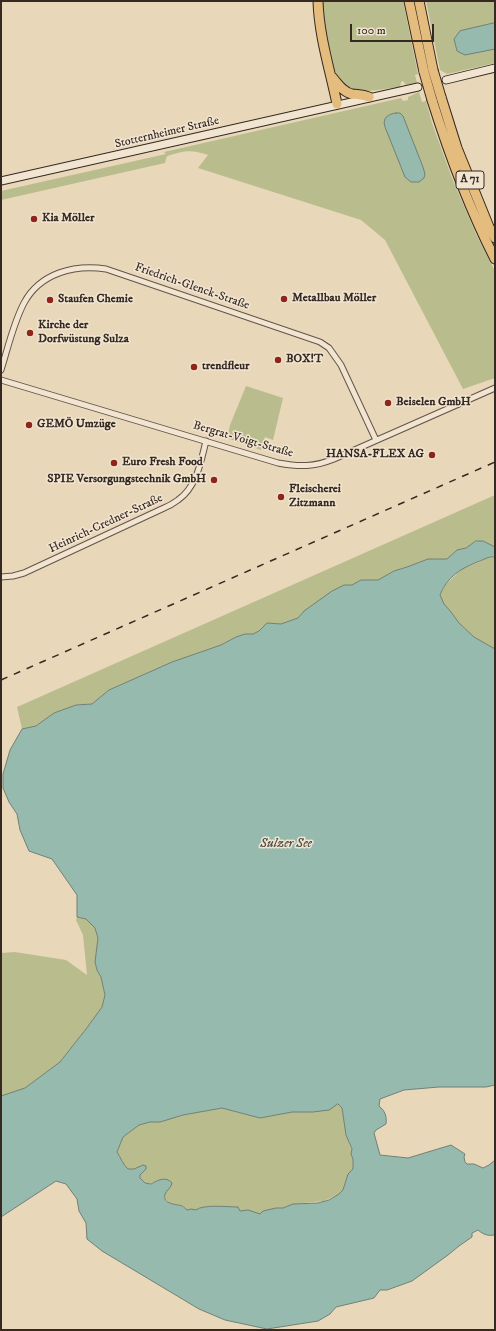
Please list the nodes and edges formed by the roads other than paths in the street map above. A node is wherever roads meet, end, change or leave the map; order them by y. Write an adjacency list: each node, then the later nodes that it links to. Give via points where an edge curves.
1 (318, 1): 6 (highway)
2 (409, 1): 5 (highway, A 71)
3 (418, 1): 5 (highway, A 71)
4 (495, 68): 7 (main road)
5 (429, 71): 10 (highway, A 71, bridge)
6 (331, 76): 9 (highway, via 350,94); 11 (highway)
7 (446, 80)
8 (418, 87): 9 (main road, Stotternheimer Straße)
9 (369, 97): 11 (main road, Stotternheimer Straße)
10 (436, 98): 13 (highway, A 71); 14 (highway, A 71, via 453,164)
11 (337, 104): 12 (main road, Stotternheimer Straße)
12 (1, 181)
13 (495, 238)
14 (495, 259)
15 (1, 370): 19 (street, Friedrich-Glenck-Straße, via 24,302 36,287 64,271 92,267 106,269 320,342 329,348 341,365)
16 (1, 380): 18 (street, Bergrat-Voigt-Straße)
17 (495, 388): 19 (street, Bergrat-Voigt-Straße)
18 (206, 440): 19 (street, Bergrat-Voigt-Straße, via 278,463 306,466 321,464); 20 (street, Heinrich-Credner-Straße, via 196,478 179,500 24,573)
19 (376, 440)
20 (1, 577)

